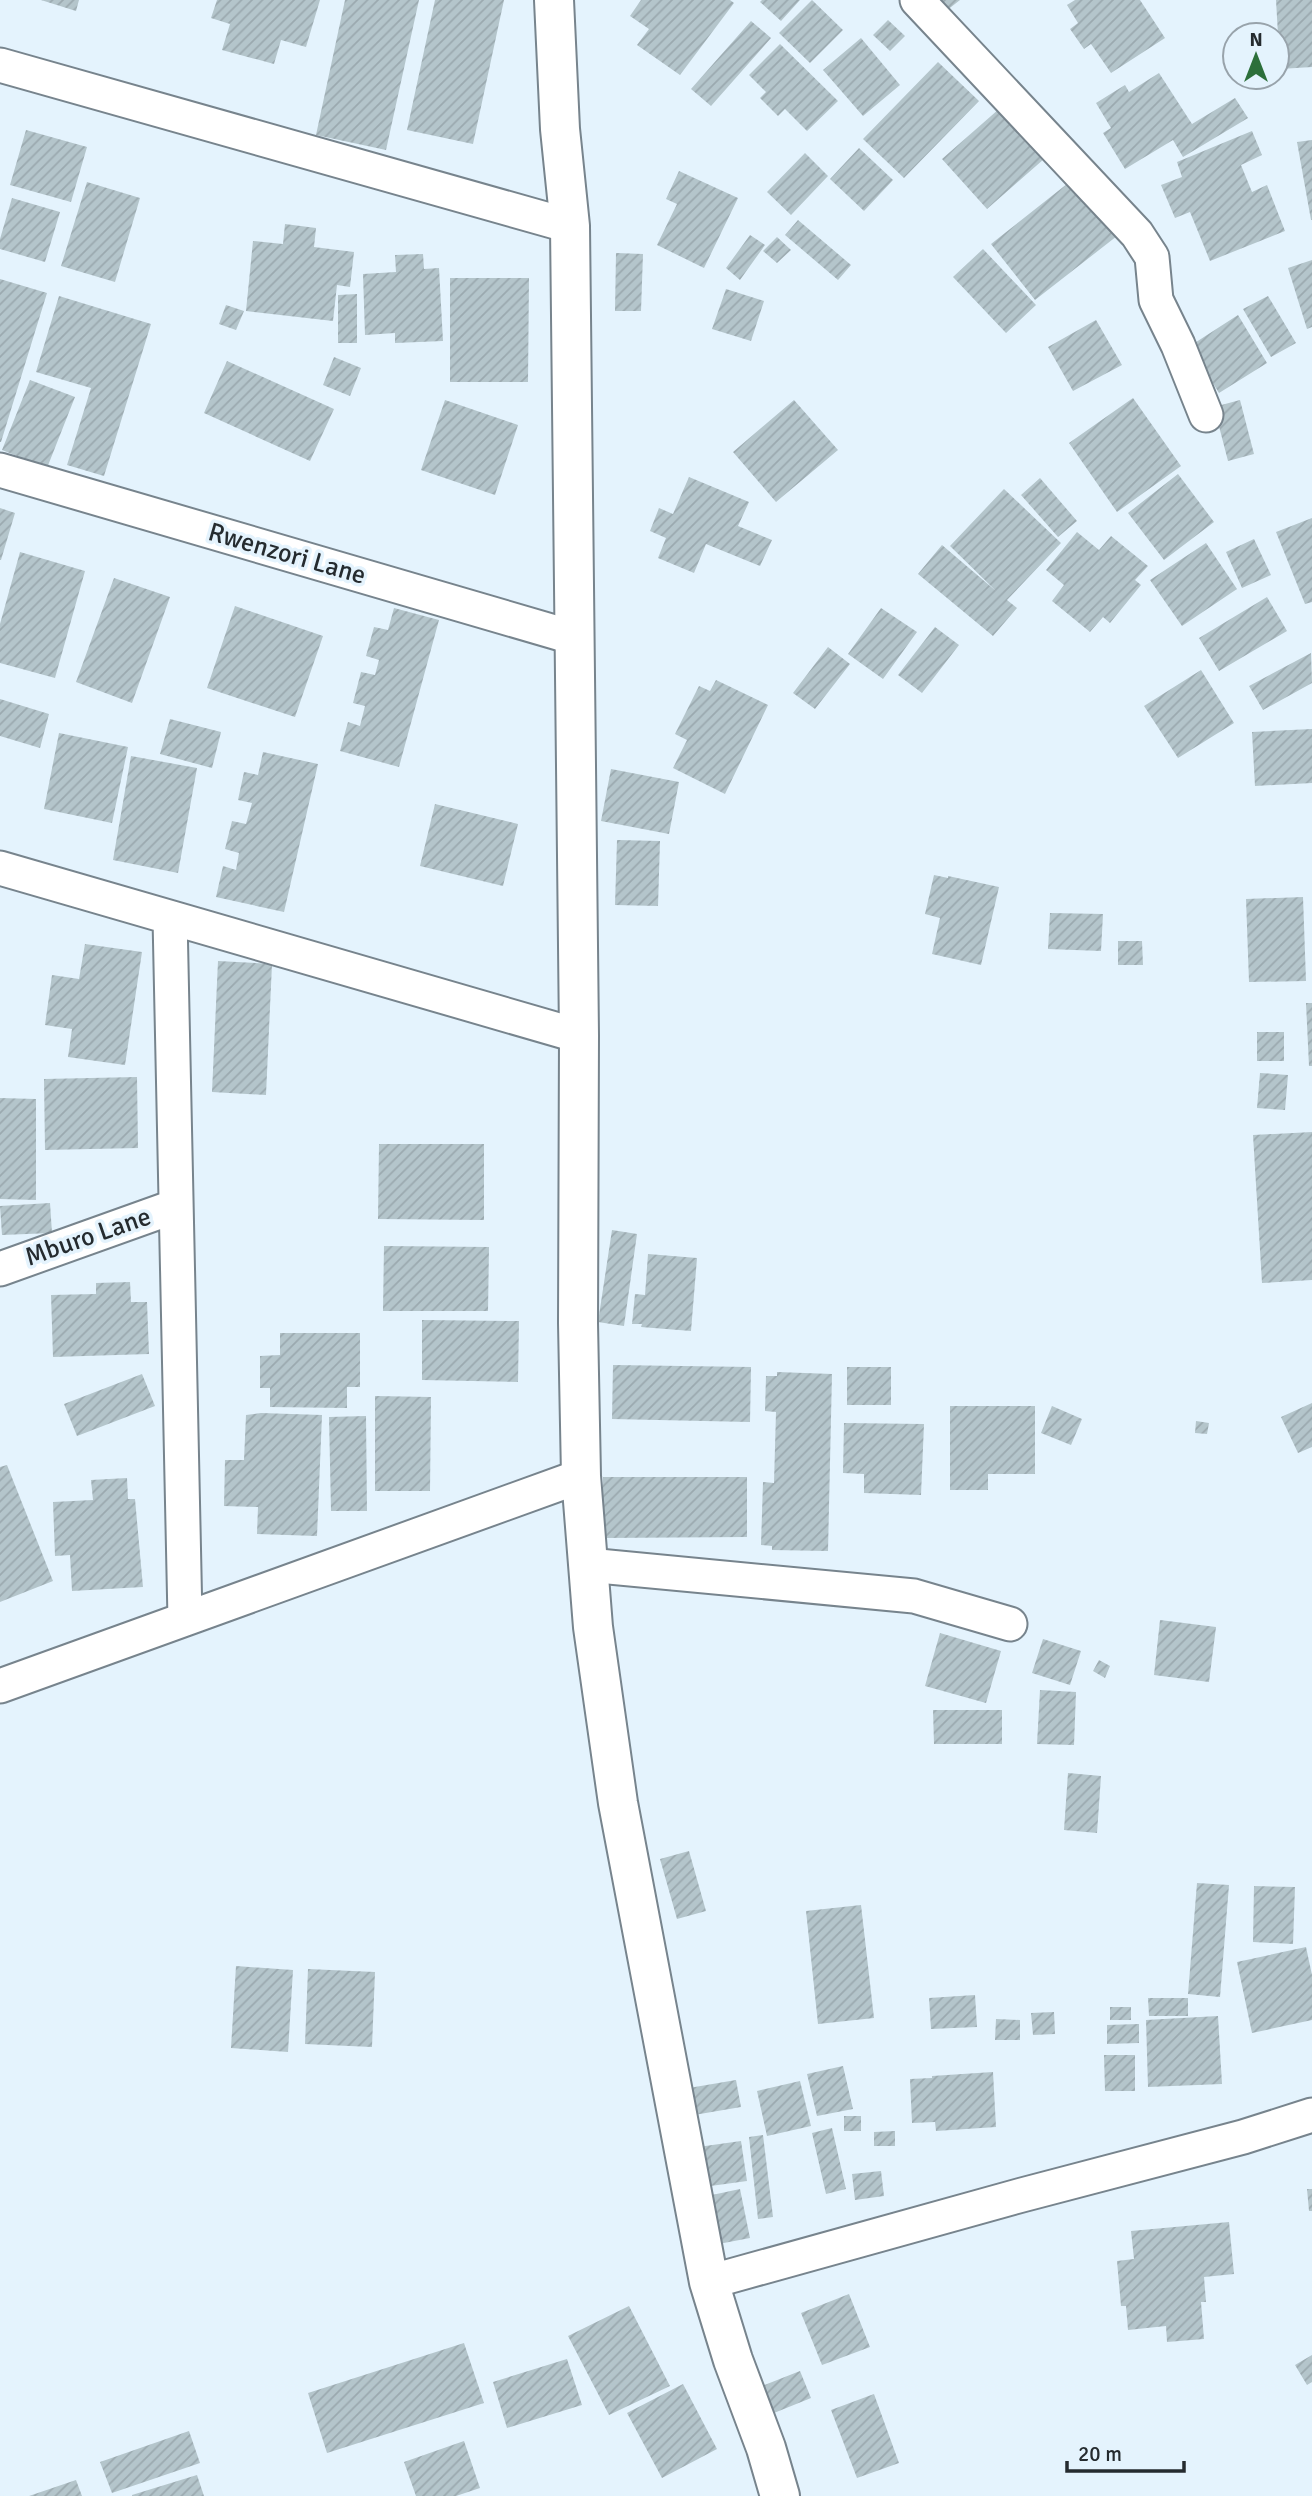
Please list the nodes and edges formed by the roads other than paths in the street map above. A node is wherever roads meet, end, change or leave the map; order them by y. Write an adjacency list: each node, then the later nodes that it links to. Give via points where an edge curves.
1 (555, 0): 4 (street, via 560,130)
2 (917, 0): 5 (street, via 1137,234 1152,257 1156,300)
3 (0, 65): 4 (street)
4 (570, 226): 7 (street)
5 (1206, 415)
6 (0, 470): 7 (street, Rwenzori Lane)
7 (575, 638): 10 (street)
8 (0, 869): 9 (street)
9 (170, 918): 10 (street); 11 (street)
10 (579, 1036): 13 (street)
11 (176, 1206): 12 (street, Mburo Lane); 15 (street)
12 (0, 1269)
13 (581, 1476): 14 (street); 15 (street)
14 (588, 1565): 16 (street, via 914,1596); 19 (street, via 618,1803)
15 (186, 1619): 17 (street)
16 (1010, 1624)
17 (0, 1686)
18 (1312, 2115): 19 (street)
19 (709, 2281): 20 (street)
20 (780, 2496)

